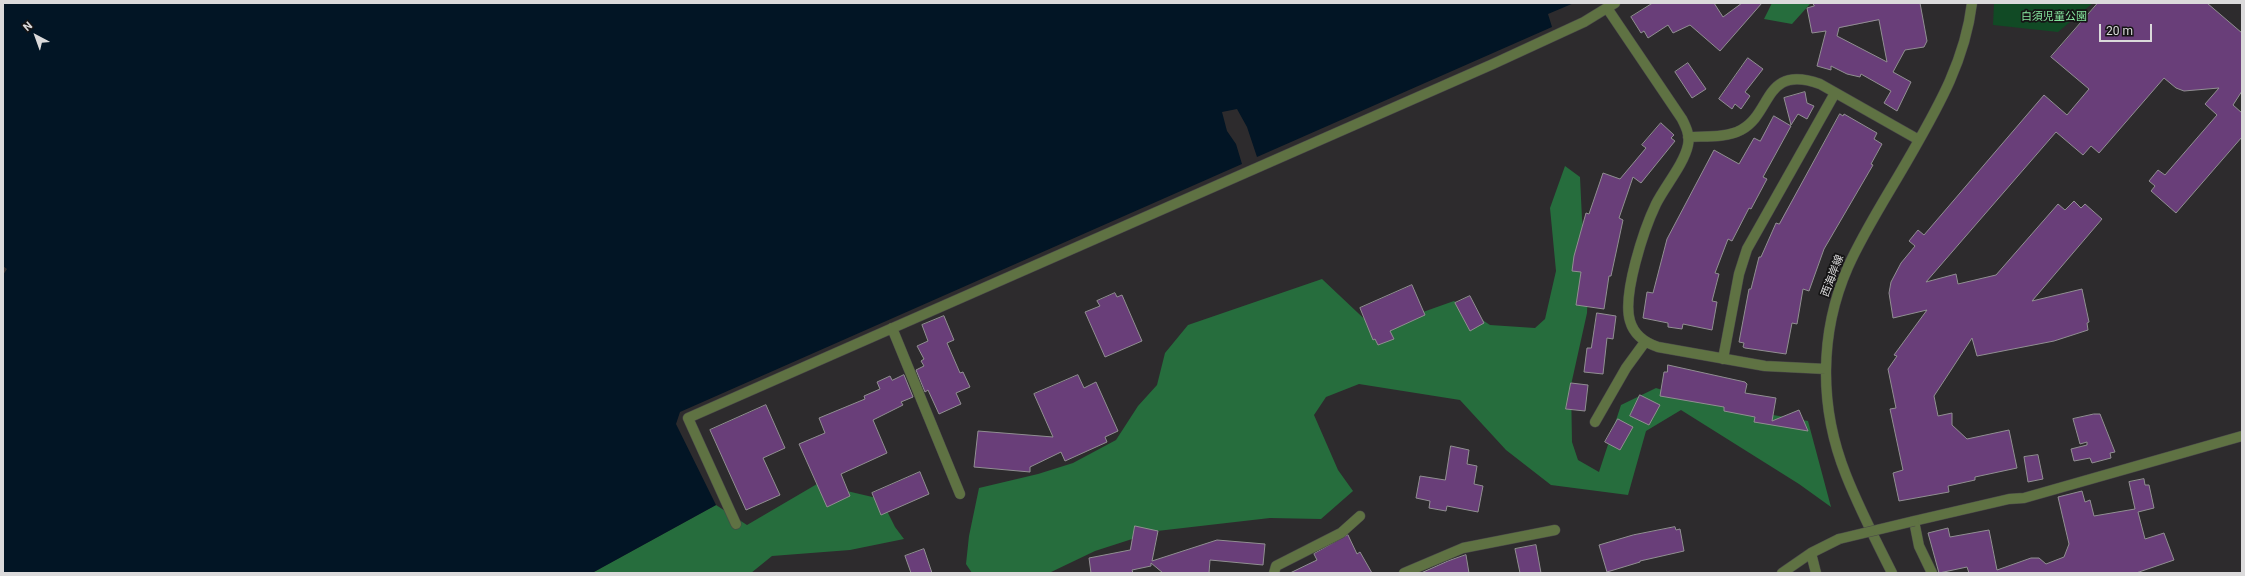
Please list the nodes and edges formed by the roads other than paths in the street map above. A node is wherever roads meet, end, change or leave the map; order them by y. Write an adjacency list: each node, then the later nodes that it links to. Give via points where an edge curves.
1 (1972, 3): 5 (street, 西海岸線, via 1966,37 1955,72)
2 (1611, 6): 4 (street, via 1682,119); 6 (street, via 1584,22 1493,64)
3 (1834, 93): 4 (street, via 1806,79 1787,81 1771,92 1754,118 1740,130 1729,134); 5 (street); 8 (street, via 1747,250 1739,274)
4 (1688, 137): 7 (street, via 1686,152 1657,202 1639,250 1629,313 1632,326)
5 (1919, 140): 9 (street, 西海岸線, via 1848,267 1833,313)
6 (892, 328): 12 (street); 15 (street, via 688,418)
7 (1645, 342): 8 (street, via 1658,347); 10 (street, via 1626,368)
8 (1723, 359): 9 (street, via 1777,367)
9 (1826, 369): 22 (street, 西海岸線, via 1829,414 1841,461)
10 (1596, 422)
11 (2242, 436): 14 (street, via 2024,498 2009,499)
12 (960, 494)
13 (1360, 516): 18 (street, via 1342,533 1276,566)
14 (1914, 521): 17 (street, bridge, via 1839,539); 23 (street, via 1919,546)
15 (736, 524)
16 (1555, 530): 19 (street, via 1463,548)
17 (1810, 553): 20 (street); 21 (street)
18 (1274, 573)
19 (1404, 573)
20 (1782, 573)
21 (1816, 573)
22 (1892, 573)
23 (1932, 573)

